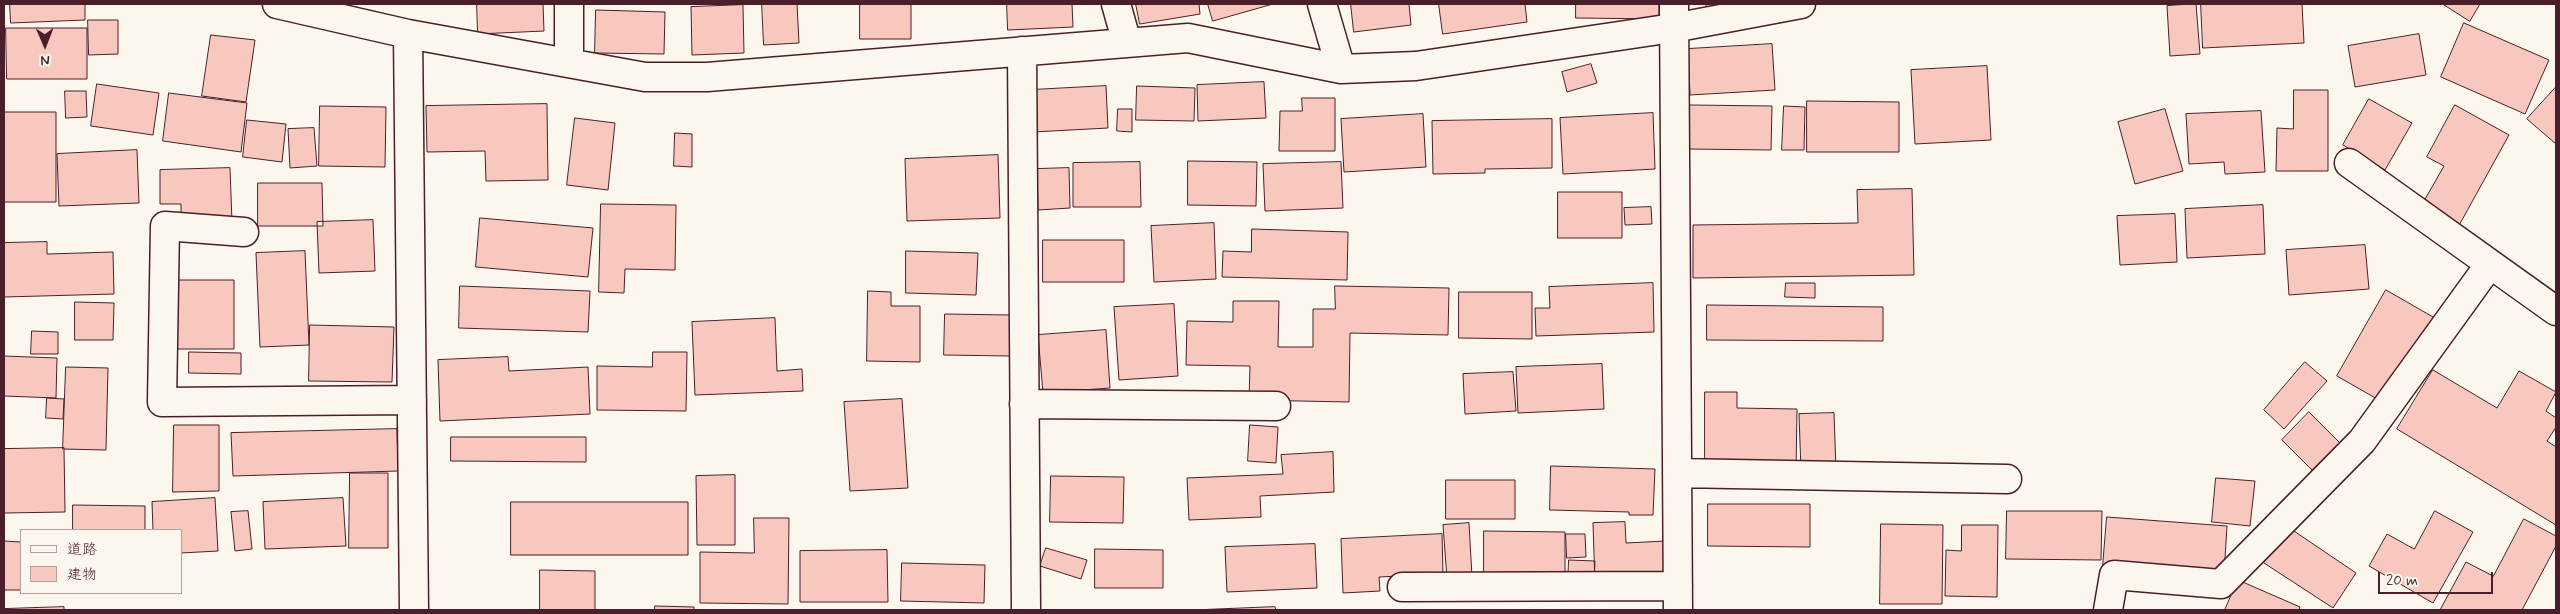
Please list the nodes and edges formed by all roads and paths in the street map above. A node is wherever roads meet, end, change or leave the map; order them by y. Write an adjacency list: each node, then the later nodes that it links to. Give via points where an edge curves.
1 (277, 4): 6 (street)
2 (569, 4): 11 (street)
3 (1116, 4): 9 (street)
4 (1322, 4): 12 (street)
5 (1801, 4): 7 (street)
6 (365, 14): 8 (street)
7 (1674, 16): 12 (street, via 1416,66); 20 (street)
8 (408, 34): 11 (street); 17 (street)
9 (1128, 43): 10 (street); 12 (street, via 1188,38)
10 (1022, 51): 11 (street, via 707,77 645,77); 18 (street)
11 (569, 63)
12 (1341, 69)
13 (2349, 163): 15 (street)
14 (244, 232): 17 (street, via 165,226 162,402)
15 (2490, 264): 16 (street); 26 (street, via 2362,441 2221,584 2114,575)
16 (2556, 311)
17 (412, 400): 24 (street)
18 (1024, 404): 19 (street); 25 (street)
19 (1276, 406)
20 (1677, 473): 21 (street); 23 (street)
21 (2008, 479)
22 (1402, 587): 23 (street)
23 (1678, 598)
24 (414, 610)
25 (1026, 610)
26 (2108, 610)

